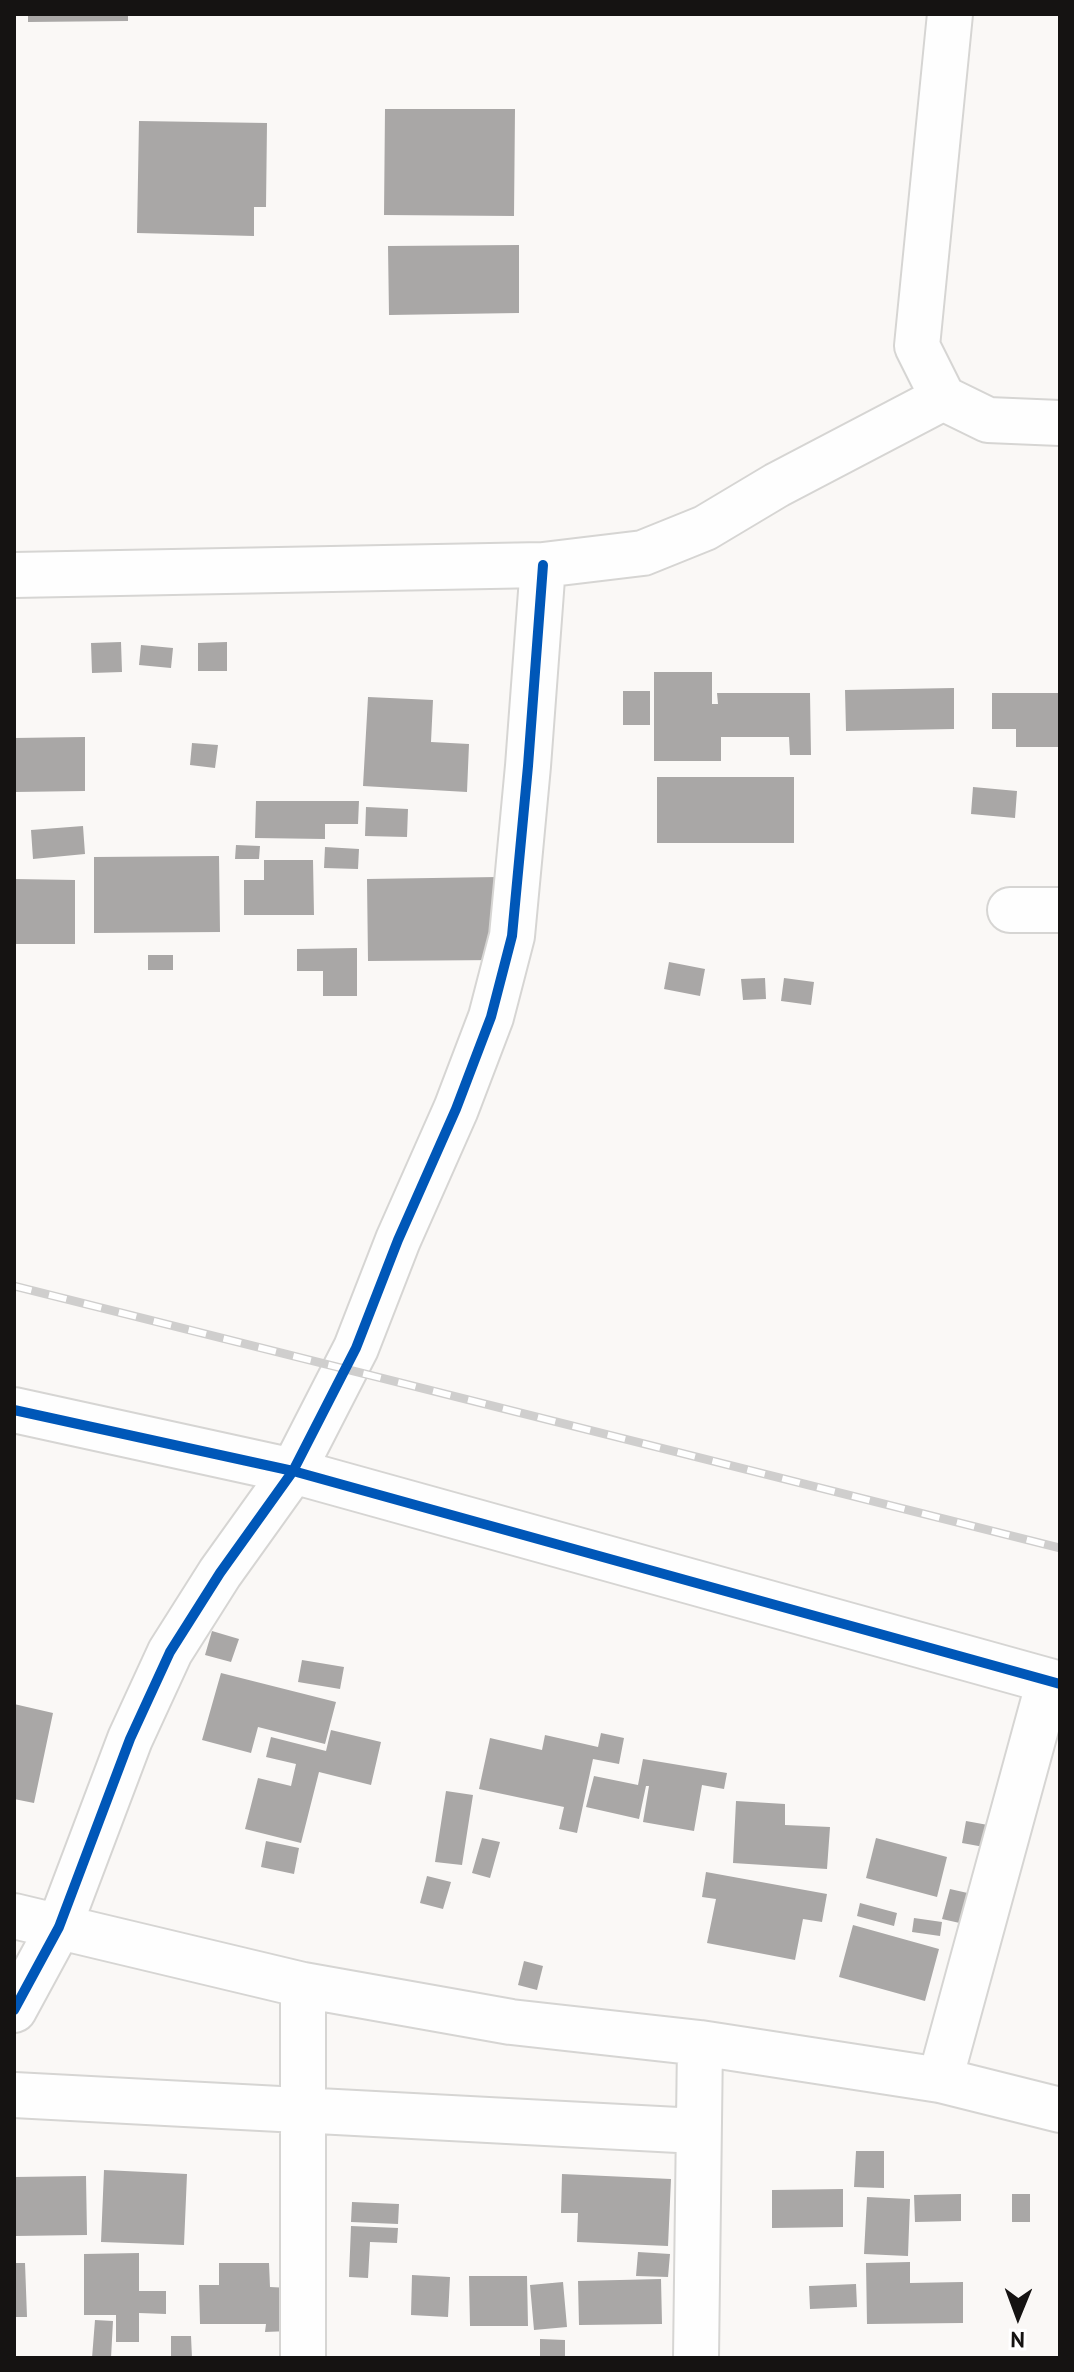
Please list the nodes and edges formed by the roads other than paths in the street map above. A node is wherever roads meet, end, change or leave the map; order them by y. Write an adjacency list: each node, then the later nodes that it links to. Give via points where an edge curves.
1 (950, 14): 2 (street, via 917,346)
2 (943, 398): 3 (street, via 988,420); 4 (street, via 693,533 643,553)
3 (1060, 423)
4 (543, 565): 5 (street); 9 (street, via 512,936 491,1017 356,1348)
5 (14, 575)
6 (1010, 910): 7 (street)
7 (1060, 910)
8 (14, 1410): 9 (street)
9 (293, 1471): 10 (street); 12 (street, via 170,1652 130,1739)
10 (1055, 1682): 16 (street)
11 (14, 1916): 12 (street)
12 (59, 1927): 13 (street); 14 (street)
13 (303, 1985): 15 (street, via 511,2022); 18 (street)
14 (14, 2010)
15 (700, 2043): 16 (street); 20 (street)
16 (940, 2080): 19 (street)
17 (14, 2095): 18 (street)
18 (304, 2109): 20 (street); 21 (street)
19 (1060, 2110)
20 (697, 2131): 22 (street)
21 (303, 2358)
22 (696, 2358)

